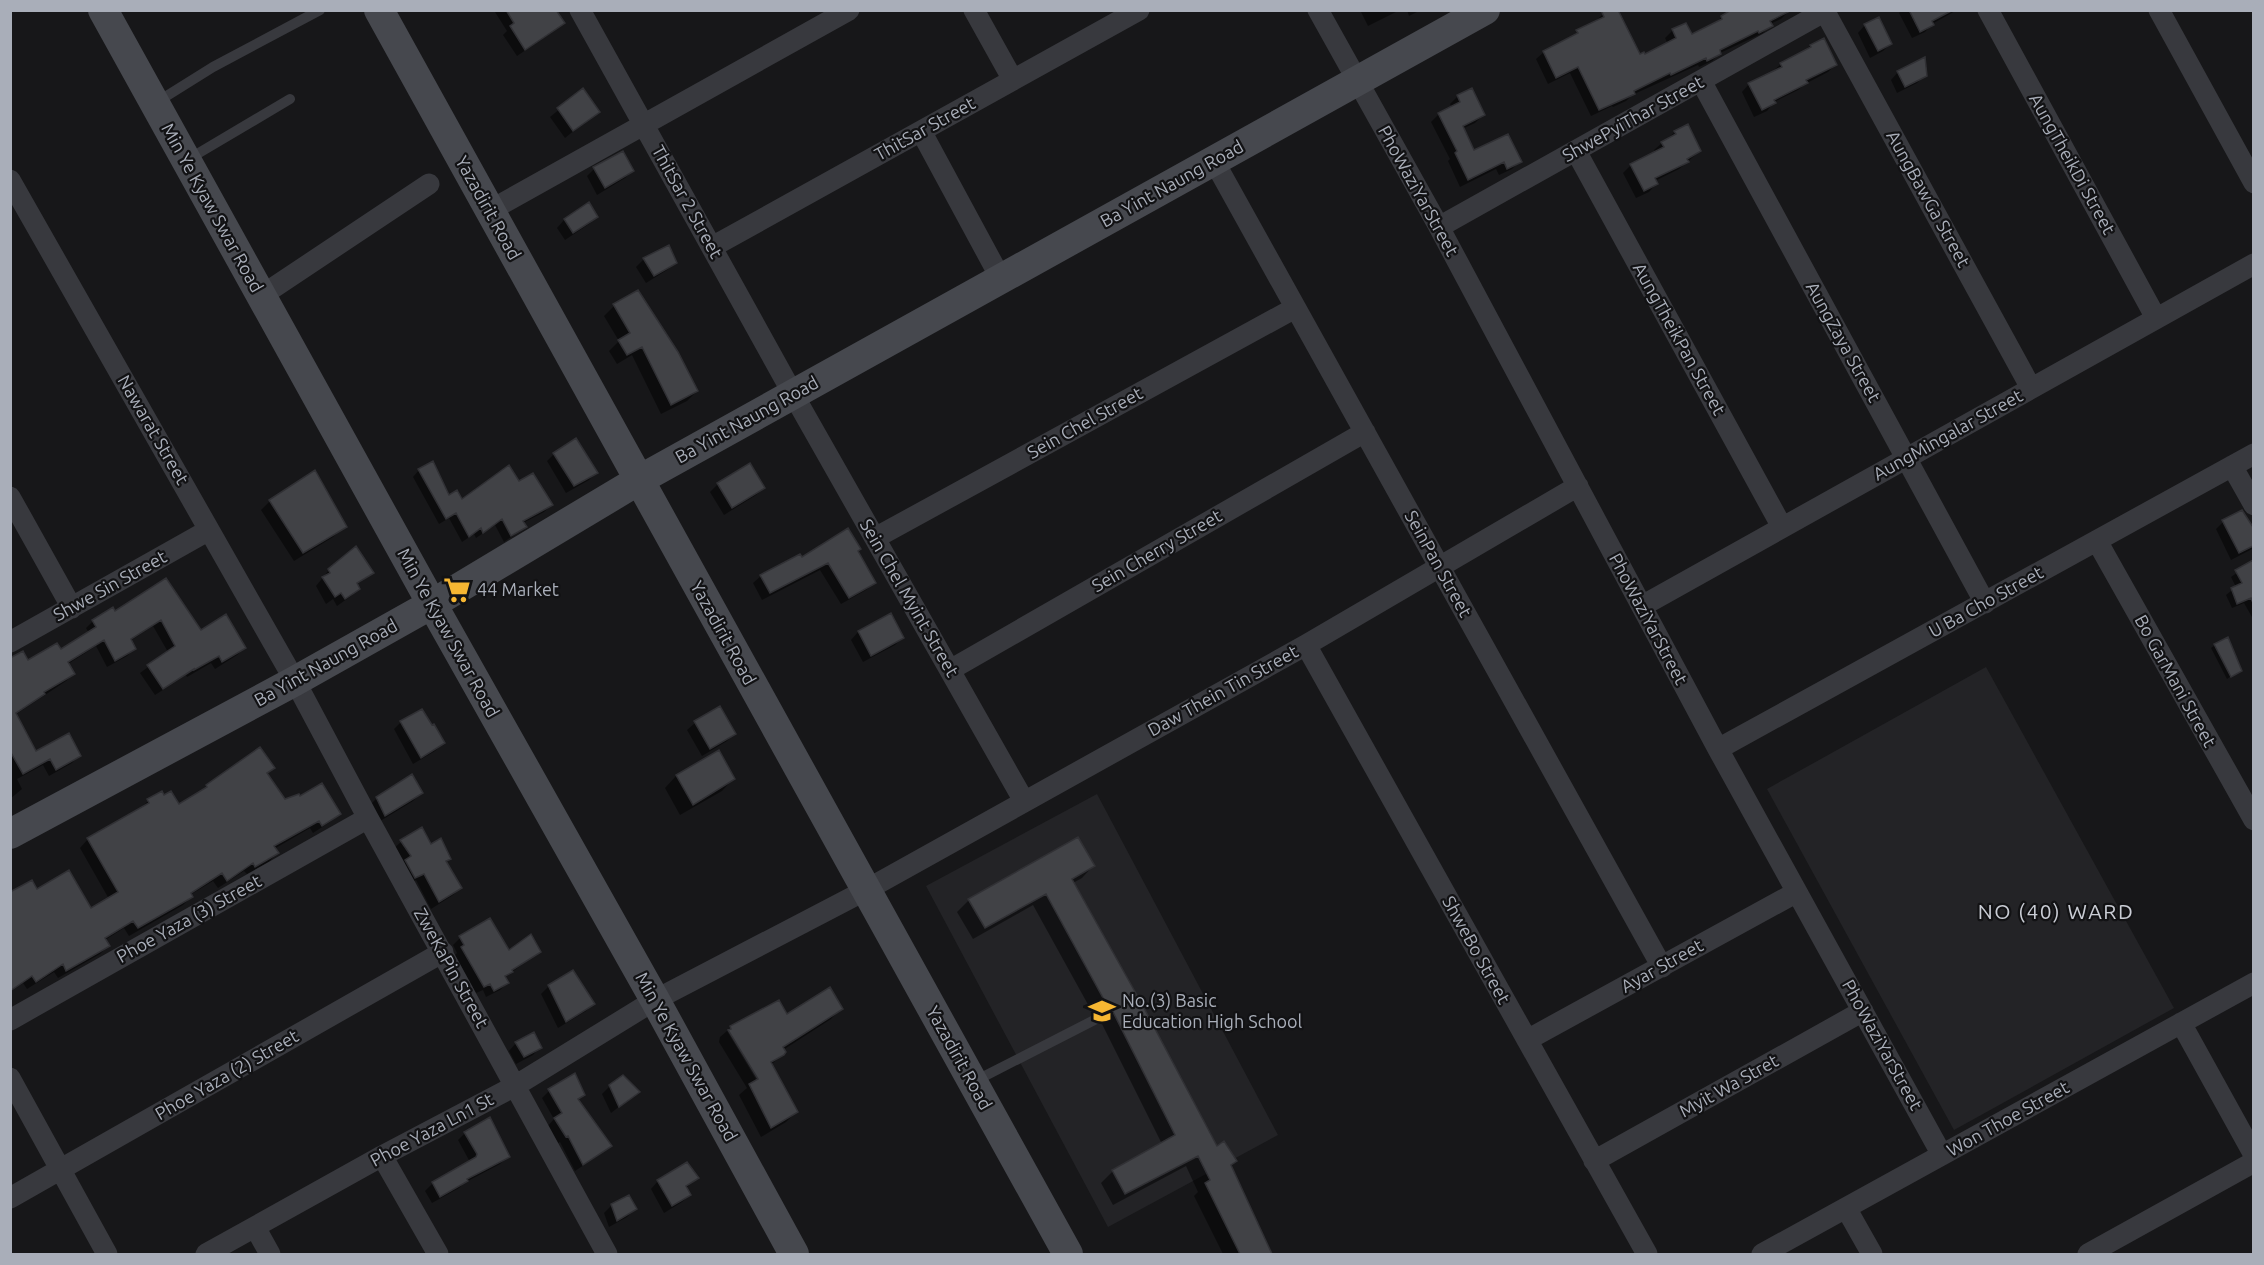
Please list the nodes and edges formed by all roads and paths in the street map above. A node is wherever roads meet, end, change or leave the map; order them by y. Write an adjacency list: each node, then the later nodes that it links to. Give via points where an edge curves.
1 (103, 10): 17 (street, Min Ye Kyaw Swar Road)
2 (320, 10): 17 (lane, via 213,67)
3 (379, 10): 26 (street, Yazadirit Road)
4 (580, 10): 18 (street, ThitSar 2 Street)
5 (849, 10): 18 (street)
6 (974, 10): 13 (street)
7 (1318, 10): 14 (street, PhoWaziYarStreet)
8 (1485, 10): 14 (street, Ba Yint Naung Road)
9 (1988, 10): 33 (street, AungTheikDi Street)
10 (2159, 10): 24 (street)
11 (1825, 11): 15 (street, ShwePyiThar Street); 34 (street, AungBawGa Street)
12 (1133, 12): 13 (street, ThitSar Street)
13 (1013, 80): 19 (street, ThitSar Street)
14 (1358, 81): 22 (street, Ba Yint Naung Road); 27 (street, PhoWaziYarStreet)
15 (1701, 81): 20 (street, ShwePyiThar Street); 38 (street, AungZaya Street)
16 (290, 99): 21 (lane)
17 (154, 104): 21 (street, Min Ye Kyaw Swar Road)
18 (644, 125): 26 (street); 28 (street, ThitSar 2 Street)
19 (921, 131): 28 (street, ThitSar Street); 30 (street)
20 (1576, 151): 27 (street, ShwePyiThar Street); 44 (street, AungTheikPan Street)
21 (186, 160): 31 (street, Min Ye Kyaw Swar Road)
22 (1214, 161): 30 (street, Ba Yint Naung Road); 32 (street, SeinPan Street)
23 (10, 180): 45 (street, Nawarat Street)
24 (2253, 183)
25 (429, 184): 31 (street)
26 (489, 211): 40 (street, Yazadirit Road)
27 (1439, 227): 41 (street, PhoWaziYarStreet)
28 (712, 247): 35 (street, ThitSar 2 Street)
29 (2253, 264): 33 (street, AungMingalar Street)
30 (1001, 279): 35 (street, Ba Yint Naung Road)
31 (261, 296): 50 (street, Min Ye Kyaw Swar Road)
32 (1295, 308): 36 (street, SeinPan Street); 46 (street, Sein Chel Street)
33 (2156, 318): 34 (street, AungMingalar Street)
34 (2031, 388): 38 (street, AungMingalar Street)
35 (793, 394): 40 (street, Ba Yint Naung Road); 46 (street, Sein Chel Myint Street)
36 (1365, 432): 48 (street, SeinPan Street); 55 (street, Sein Cherry Street)
37 (2253, 454): 39 (street, U Ba Cho Street)
38 (1906, 458): 44 (street, AungMingalar Street); 49 (street, AungZaya Street)
39 (2232, 466): 43 (street); 47 (street, U Ba Cho Street)
40 (639, 480): 50 (street, Ba Yint Naung Road); 62 (street, Yazadirit Road)
41 (1578, 486): 48 (street, Daw Thein Tin Street); 51 (street, PhoWaziYarStreet)
42 (10, 497): 52 (street)
43 (2253, 505)
44 (1782, 527): 51 (street, AungMingalar Street)
45 (209, 530): 52 (street, Shwe Sin Street); 56 (street, Nawarat Street)
46 (875, 538): 55 (street, Sein Chel Myint Street)
47 (2097, 541): 49 (street, U Ba Cho Street); 60 (street, Bo GarMani Street)
48 (1439, 566): 54 (street, Daw Thein Tin Street); 65 (street, SeinPan Street)
49 (1985, 603): 57 (street, U Ba Cho Street)
50 (432, 604): 56 (street, Ba Yint Naung Road); 67 (street, Min Ye Kyaw Swar Road)
51 (1642, 606): 57 (street, PhoWaziYarStreet)
52 (72, 608): 53 (street, Shwe Sin Street)
53 (10, 642)
54 (1306, 645): 58 (street, Daw Thein Tin Street); 72 (street, ShweBo Street)
55 (950, 670): 58 (street, Sein Chel Myint Street)
56 (295, 681): 59 (street, ZweKaPin Street); 61 (street, Ba Yint Naung Road)
57 (1718, 749): 63 (street, PhoWaziYarStreet)
58 (1024, 801): 62 (street, Daw Thein Tin Street)
59 (368, 819): 64 (street, ZweKaPin Street); 70 (street, Phoe Yaza (3) Street)
60 (2253, 820)
61 (10, 834)
62 (866, 890): 67 (street, Phoe Yaza Ln1 St); 74 (street, Yazadirit Road)
63 (1797, 892): 65 (street, Ayar Street); 68 (street, PhoWaziYarStreet)
64 (443, 952): 75 (street, ZweKaPin Street); 81 (street, Phoe Yaza (2) Street)
65 (1662, 967): 72 (street, Ayar Street)
66 (2253, 982): 71 (street, Won Thoe Street)
67 (655, 1000): 75 (street, Phoe Yaza Ln1 St); 90 (street, Min Ye Kyaw Swar Road)
68 (1863, 1011): 76 (street, PhoWaziYarStreet); 79 (street, Myit Wa Stret)
69 (1106, 1014): 74 (lane)
70 (10, 1020)
71 (2181, 1023): 76 (street, Won Thoe Street); 77 (street)
72 (1527, 1041): 79 (street, ShweBo Street)
73 (10, 1078): 81 (street)
74 (972, 1082): 91 (street, Yazadirit Road)
75 (515, 1086): 78 (street, Phoe Yaza Ln1 St); 89 (street, ZweKaPin Street)
76 (1942, 1155): 83 (street, Won Thoe Street)
77 (2253, 1155)
78 (382, 1156): 84 (street, Phoe Yaza Ln1 St); 88 (street)
79 (1594, 1161): 92 (street, ShweBo Street)
80 (2253, 1162): 95 (street)
81 (60, 1169): 82 (street, Phoe Yaza (2) Street); 85 (street)
82 (10, 1198)
83 (1846, 1208): 93 (street, Won Thoe Street); 94 (street)
84 (255, 1227): 86 (street, Phoe Yaza Ln1 St); 87 (street)
85 (107, 1254)
86 (206, 1254)
87 (270, 1254)
88 (438, 1254)
89 (607, 1254)
90 (794, 1254)
91 (1068, 1254)
92 (1647, 1254)
93 (1762, 1254)
94 (1872, 1254)
95 (2088, 1254)

